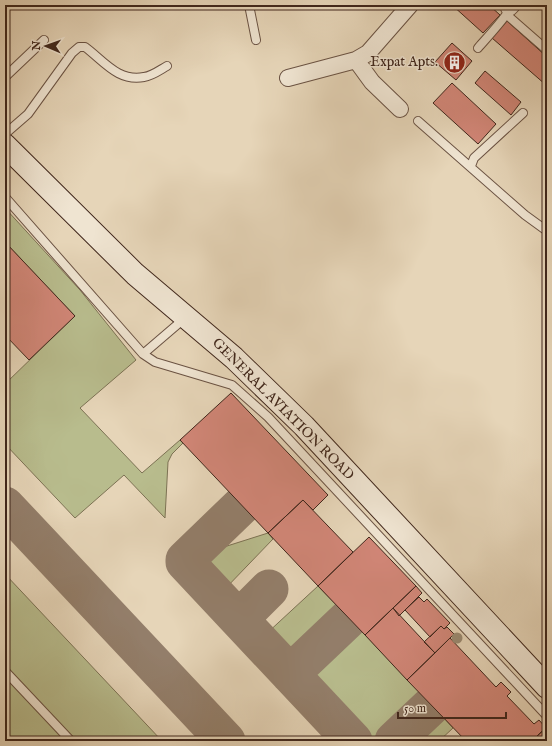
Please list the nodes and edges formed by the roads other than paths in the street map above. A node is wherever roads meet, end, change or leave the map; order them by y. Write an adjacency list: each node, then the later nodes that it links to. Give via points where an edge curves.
1 (249, 5): 5 (lane)
2 (410, 5): 8 (street, via 368,53)
3 (510, 9): 6 (lane); 7 (lane)
4 (44, 40): 10 (lane)
5 (256, 40)
6 (478, 48)
7 (547, 50)
8 (356, 60): 11 (street); 12 (street, via 372,82)
9 (167, 66): 15 (lane, via 145,77 133,77 116,73 85,47 79,47 28,114)
10 (5, 77)
11 (288, 78)
12 (400, 108)
13 (523, 113): 17 (lane, via 474,158)
14 (418, 121): 17 (lane)
15 (5, 134)
16 (5, 145): 20 (main road, GENERAL AVIATION ROAD, via 135,274)
17 (471, 166): 19 (lane, via 524,215)
18 (5, 197): 21 (lane)
19 (547, 231)
20 (186, 317): 21 (lane); 23 (main road, GENERAL AVIATION ROAD, via 234,358 304,426)
21 (143, 354): 24 (lane, via 155,362 232,385 243,393 403,560)
22 (5, 671): 25 (lane)
23 (547, 687)
24 (547, 716)
25 (71, 741)

